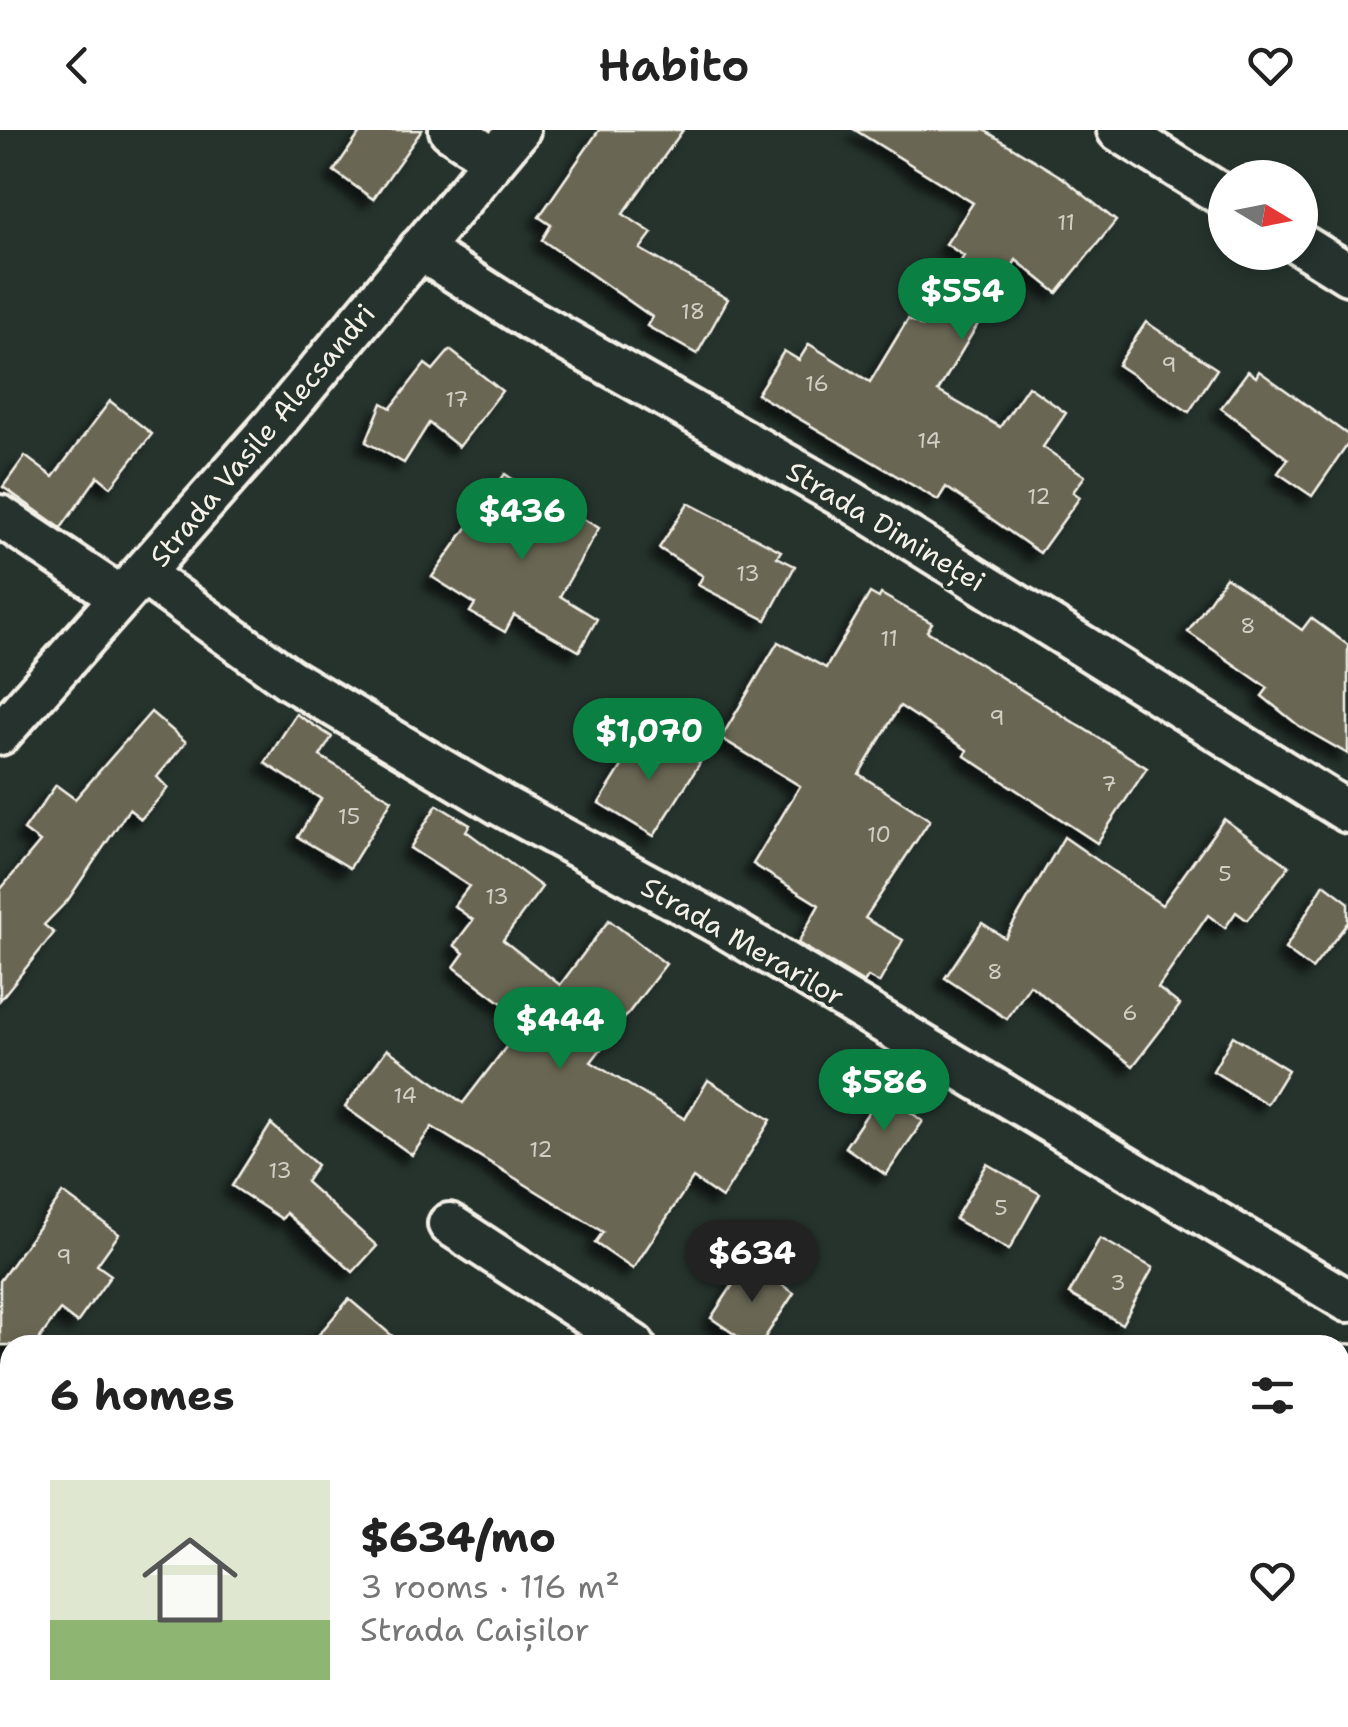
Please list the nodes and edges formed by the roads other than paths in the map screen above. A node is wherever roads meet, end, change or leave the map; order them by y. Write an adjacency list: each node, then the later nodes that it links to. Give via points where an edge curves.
1 (450, 130): 3 (street)
2 (1118, 130): 4 (street)
3 (507, 145): 5 (street, Strada Vasile Alecsandri)
4 (1208, 186)
5 (419, 249): 9 (street, Strada Vasile Alecsandri); 11 (street, Strada Dimineței, via 852,502)
6 (1318, 255): 7 (street)
7 (1348, 274)
8 (0, 516): 9 (street, Strada Merarilor)
9 (131, 585): 10 (street, Strada Vasile Alecsandri); 13 (street, Strada Merarilor, via 502,805 718,923)
10 (0, 734)
11 (1348, 812)
12 (449, 1224): 14 (street)
13 (1348, 1302)
14 (619, 1335)

